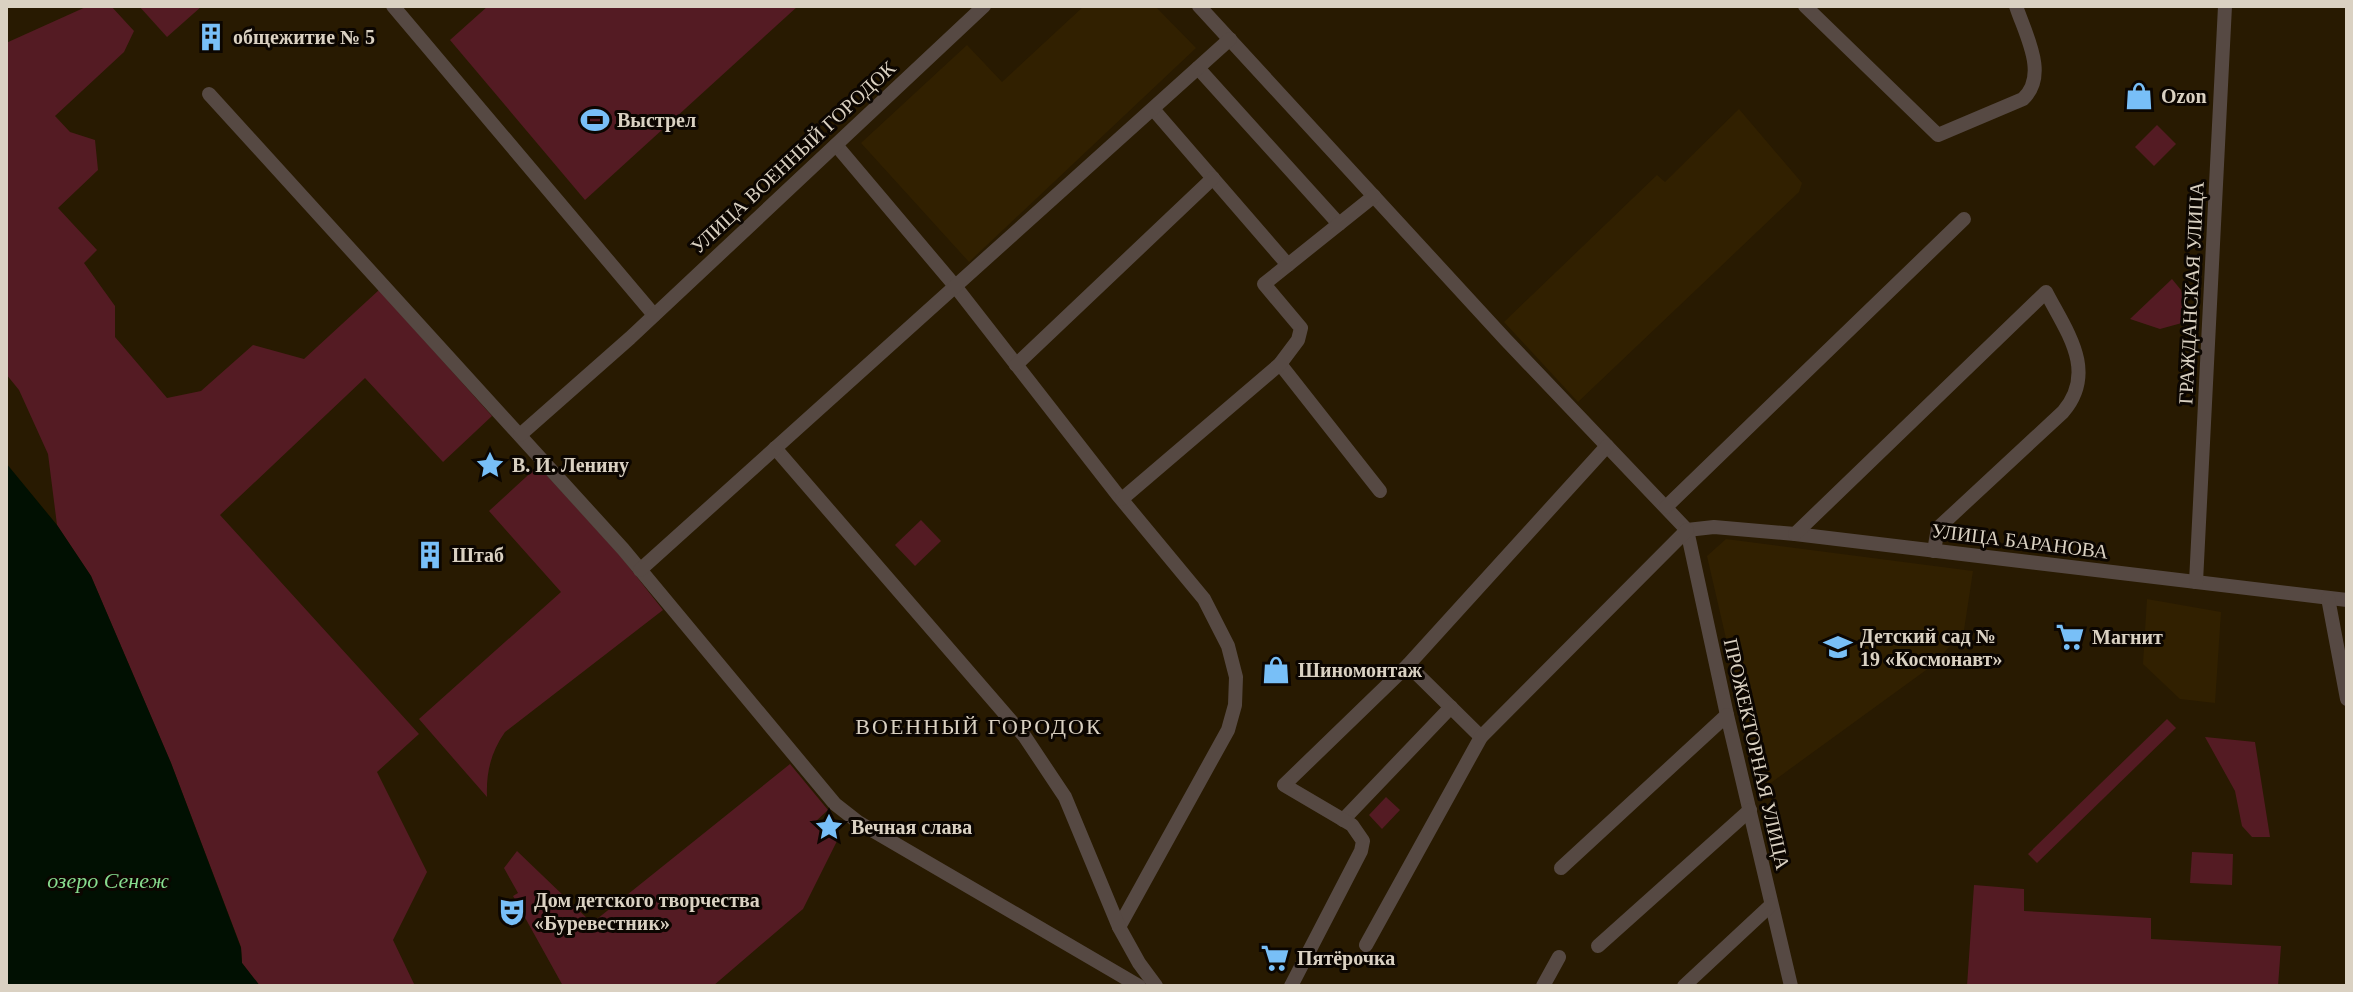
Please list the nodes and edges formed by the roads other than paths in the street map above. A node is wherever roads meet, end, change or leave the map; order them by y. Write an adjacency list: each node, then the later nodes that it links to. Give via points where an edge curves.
1 (393, 6): 18 (street)
2 (984, 6): 11 (street, УЛИЦА ВОЕННЫЙ ГОРОДОК)
3 (1199, 6): 7 (street)
4 (1805, 6): 5 (street, via 1938,135 2030,93 2036,71)
5 (2016, 6)
6 (2225, 6): 31 (street, ГРАЖДАНСКАЯ УЛИЦА)
7 (1230, 39): 8 (street); 13 (street)
8 (1198, 68): 10 (street); 15 (street)
9 (209, 94): 21 (street)
10 (1153, 109): 12 (street); 17 (street)
11 (836, 145): 17 (street); 18 (street, УЛИЦА ВОЕННЫЙ ГОРОДОК)
12 (1213, 178): 16 (street); 20 (street)
13 (1374, 196): 15 (street); 22 (street)
14 (1964, 219): 26 (street)
15 (1339, 224): 16 (street)
16 (1288, 265): 19 (street, via 1264,284 1301,328)
17 (955, 286): 20 (street); 23 (street)
18 (654, 315): 21 (street, УЛИЦА ВОЕННЫЙ ГОРОДОК)
19 (1280, 364): 24 (street); 25 (street)
20 (1016, 365): 25 (street)
21 (520, 435): 30 (street)
22 (1607, 446): 26 (street); 35 (street)
23 (775, 448): 30 (street); 44 (street, via 1025,737 1065,797)
24 (1380, 491)
25 (1122, 499): 44 (street, via 1204,599 1228,646 1236,677 1228,730)
26 (1666, 507): 27 (street)
27 (1687, 530): 28 (street, УЛИЦА БАРАНОВА); 38 (street, ПРОЖЕКТОРНАЯ УЛИЦА); 39 (street)
28 (1795, 534): 29 (street, УЛИЦА БАРАНОВА); 29 (street, via 2046,292 2075,346 2077,390 2063,412 1938,528)
29 (1934, 551): 31 (street, УЛИЦА БАРАНОВА)
30 (640, 570): 48 (street, via 843,811)
31 (2196, 582): 32 (street, УЛИЦА БАРАНОВА)
32 (2328, 598): 33 (street, УЛИЦА БАРАНОВА); 34 (street)
33 (2347, 602): 34 (street)
34 (2333, 623): 36 (street)
35 (1408, 665): 37 (street); 41 (street, via 1284,785)
36 (2347, 699)
37 (1451, 707): 39 (street); 41 (street)
38 (1727, 715): 40 (street, ПРОЖЕКТОРНАЯ УЛИЦА); 42 (street)
39 (1481, 737): 45 (street)
40 (1750, 810): 43 (street, ПРОЖЕКТОРНАЯ УЛИЦА); 46 (street)
41 (1343, 820): 50 (street, via 1359,831 1361,851)
42 (1561, 868)
43 (1771, 905): 52 (street); 53 (street, ПРОЖЕКТОРНАЯ УЛИЦА)
44 (1119, 927): 49 (street)
45 (1366, 945)
46 (1598, 946)
47 (1559, 957): 51 (street)
48 (1139, 986)
49 (1156, 986)
50 (1291, 986)
51 (1543, 986)
52 (1684, 986)
53 (1791, 986)

